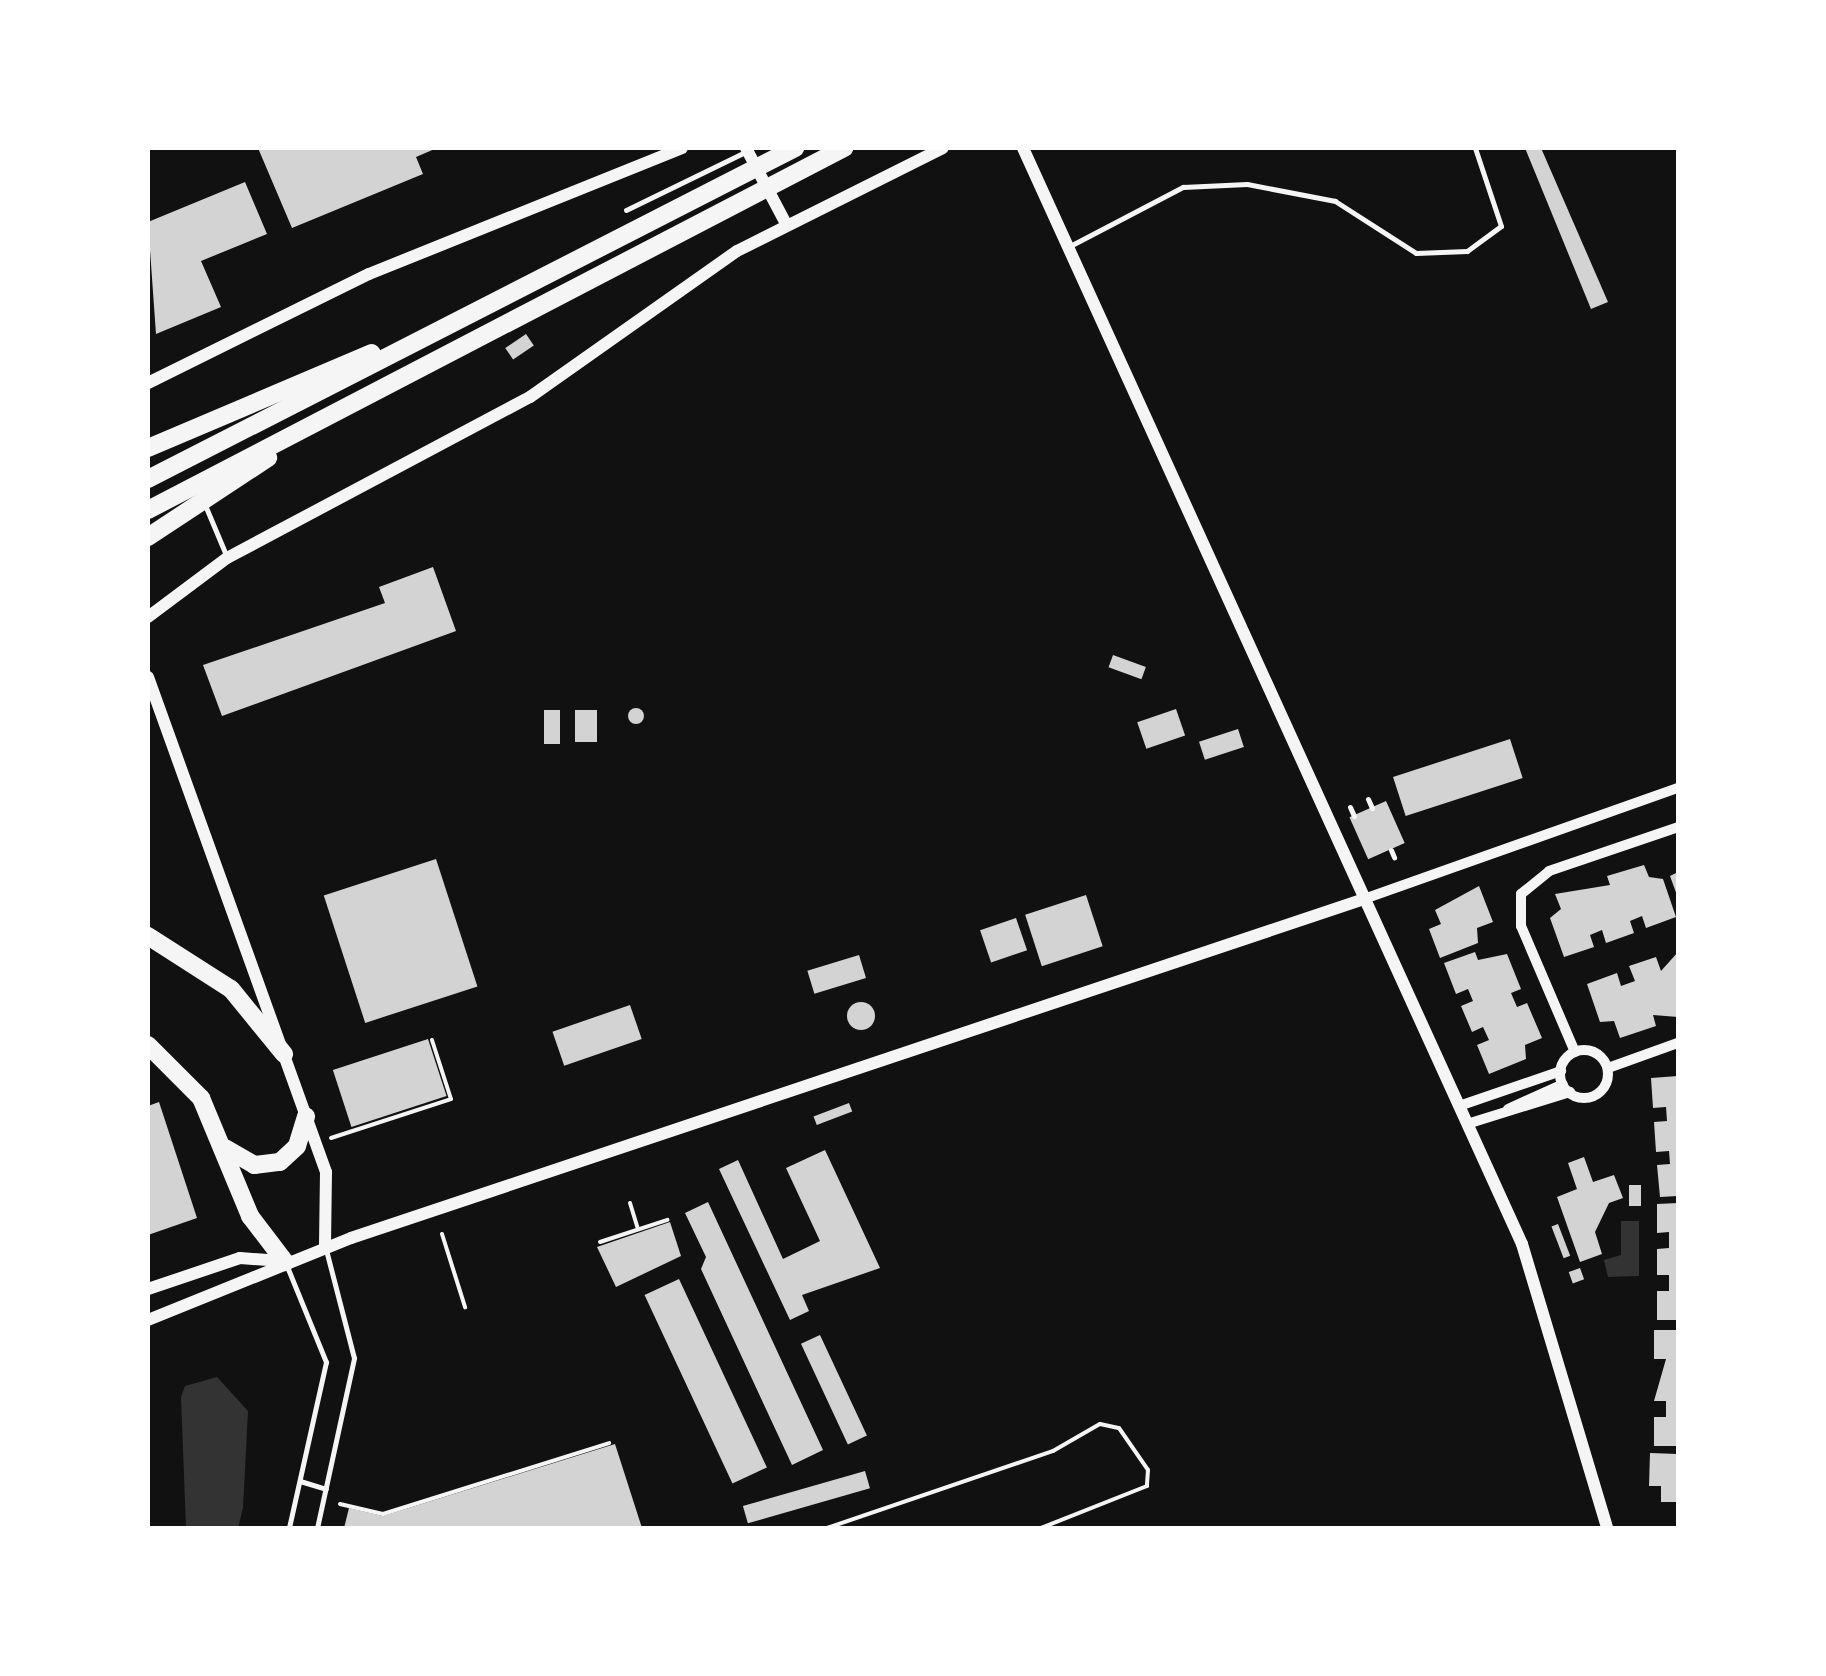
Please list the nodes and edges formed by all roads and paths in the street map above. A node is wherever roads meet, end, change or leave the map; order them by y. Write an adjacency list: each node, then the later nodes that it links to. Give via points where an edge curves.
1 (682, 148): 12 (street, via 369,274)
2 (794, 148): 11 (highway)
3 (844, 148): 13 (highway)
4 (943, 148): 9 (street)
5 (1023, 148): 10 (street)
6 (1475, 148): 10 (lane, via 1500,226 1467,250 1416,254 1335,201 1247,184 1183,187)
7 (747, 149): 8 (lane); 9 (street)
8 (626, 210)
9 (786, 224): 19 (street, via 506,412)
10 (1068, 247): 28 (street)
11 (466, 316): 14 (highway); 15 (highway)
12 (148, 384)
13 (337, 410): 16 (highway); 17 (highway)
14 (148, 448)
15 (148, 479)
16 (204, 501): 18 (highway); 19 (lane)
17 (148, 510)
18 (148, 538)
19 (227, 558): 20 (street)
20 (148, 617)
21 (148, 676): 34 (street)
22 (1678, 788): 28 (street)
23 (1368, 798): 25 (lane)
24 (1350, 807): 26 (lane)
25 (1372, 808)
26 (1354, 816)
27 (1678, 827): 33 (street, via 1550,872 1521,894 1520,926)
28 (1364, 899): 38 (street); 48 (street)
29 (148, 936): 34 (highway, via 231,989)
30 (432, 1040): 41 (path, via 451,1098)
31 (1678, 1043): 35 (street)
32 (148, 1045): 42 (highway, via 190,1083)
33 (1575, 1052): 35 (street, via 1594,1052); 36 (street)
34 (284, 1054): 39 (street)
35 (1608, 1068): 37 (street, via 1596,1094)
36 (1561, 1071): 37 (street); 38 (street)
37 (1566, 1088): 40 (street)
38 (1459, 1106): 40 (street)
39 (306, 1116): 42 (highway, via 297,1146 280,1162 254,1165); 48 (street, via 330,1190)
40 (1468, 1124): 61 (street, via 1543,1300)
41 (331, 1138)
42 (225, 1148): 49 (highway, via 250,1216)
43 (630, 1203): 45 (path)
44 (667, 1220): 45 (path)
45 (638, 1230): 47 (path)
46 (442, 1234): 51 (path)
47 (600, 1242)
48 (325, 1247): 49 (street); 55 (lane, via 354,1358)
49 (285, 1262): 50 (street, via 240,1258); 52 (street); 54 (lane, via 326,1362)
50 (148, 1289)
51 (464, 1308)
52 (148, 1320)
53 (609, 1443): 56 (path, via 383,1514)
54 (300, 1481): 55 (lane); 57 (lane)
55 (326, 1488): 58 (lane)
56 (340, 1504)
57 (289, 1528)
58 (317, 1528)
59 (827, 1528): 60 (path, via 1054,1450 1100,1424 1119,1428 1148,1470 1147,1486)
60 (1041, 1528)
61 (1607, 1528)

